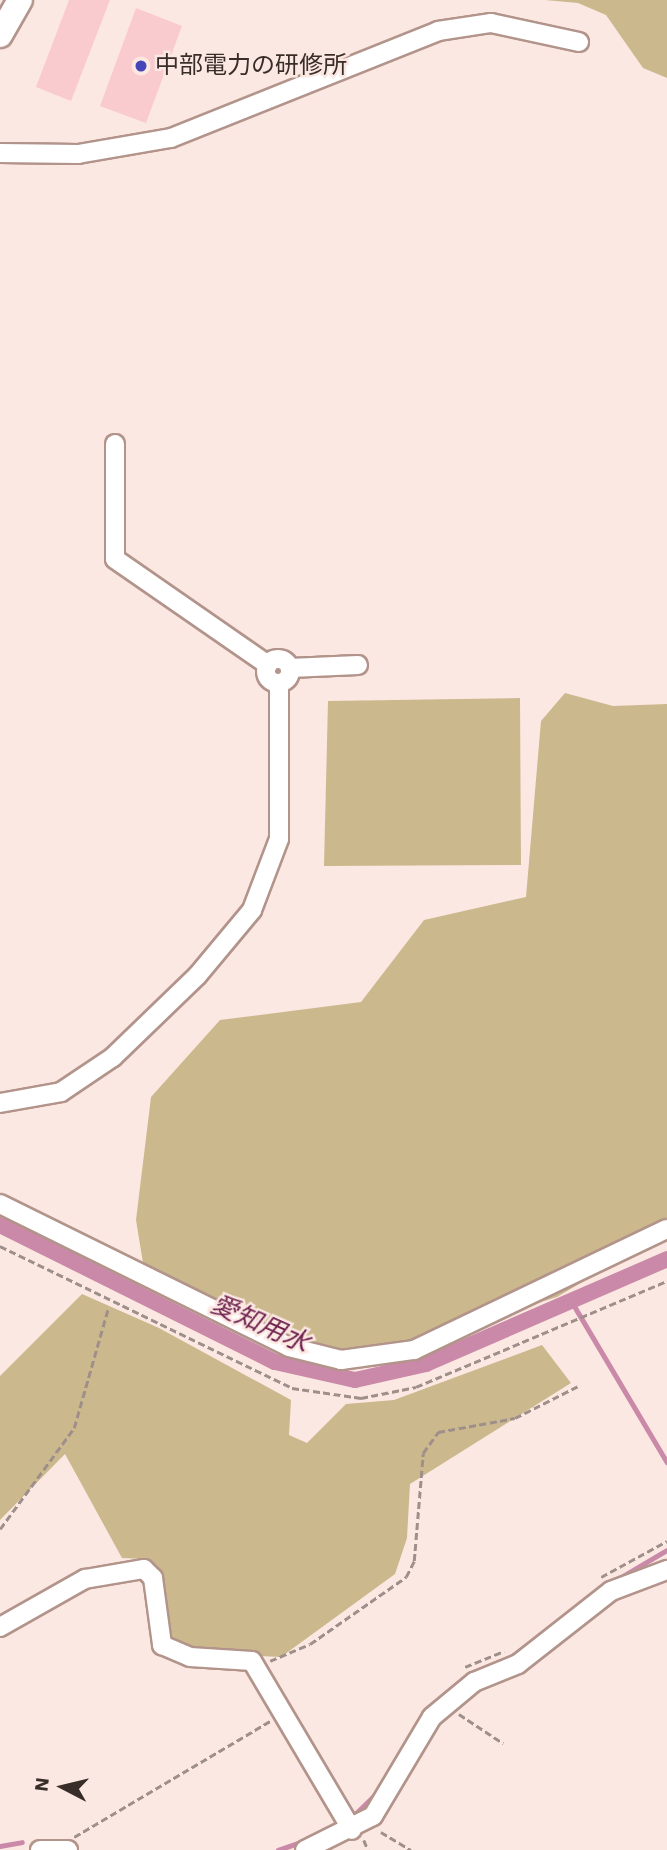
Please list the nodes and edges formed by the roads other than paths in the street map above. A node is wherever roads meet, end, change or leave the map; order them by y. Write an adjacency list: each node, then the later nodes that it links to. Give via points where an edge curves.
1 (20, 0): 2 (main road)
2 (0, 35)
3 (579, 42): 4 (street, via 491,23 438,30 170,138 78,154)
4 (0, 153)
5 (116, 444): 7 (street, via 115,559 268,665 269,679)
6 (358, 666): 7 (street)
7 (284, 675): 8 (street, via 279,839 252,910 197,976 113,1057 61,1092)
8 (0, 1103)
9 (0, 1204): 10 (street, via 289,1347 341,1360 414,1350)
10 (667, 1229)
11 (667, 1570): 13 (street, via 611,1591 518,1664 474,1682 447,1704 432,1717)
12 (0, 1627): 13 (street, via 85,1580 144,1569 153,1578 162,1645 190,1657 252,1661 282,1714)
13 (359, 1825): 16 (street)
14 (65, 1849): 15 (street)
15 (40, 1850)
16 (305, 1850)

